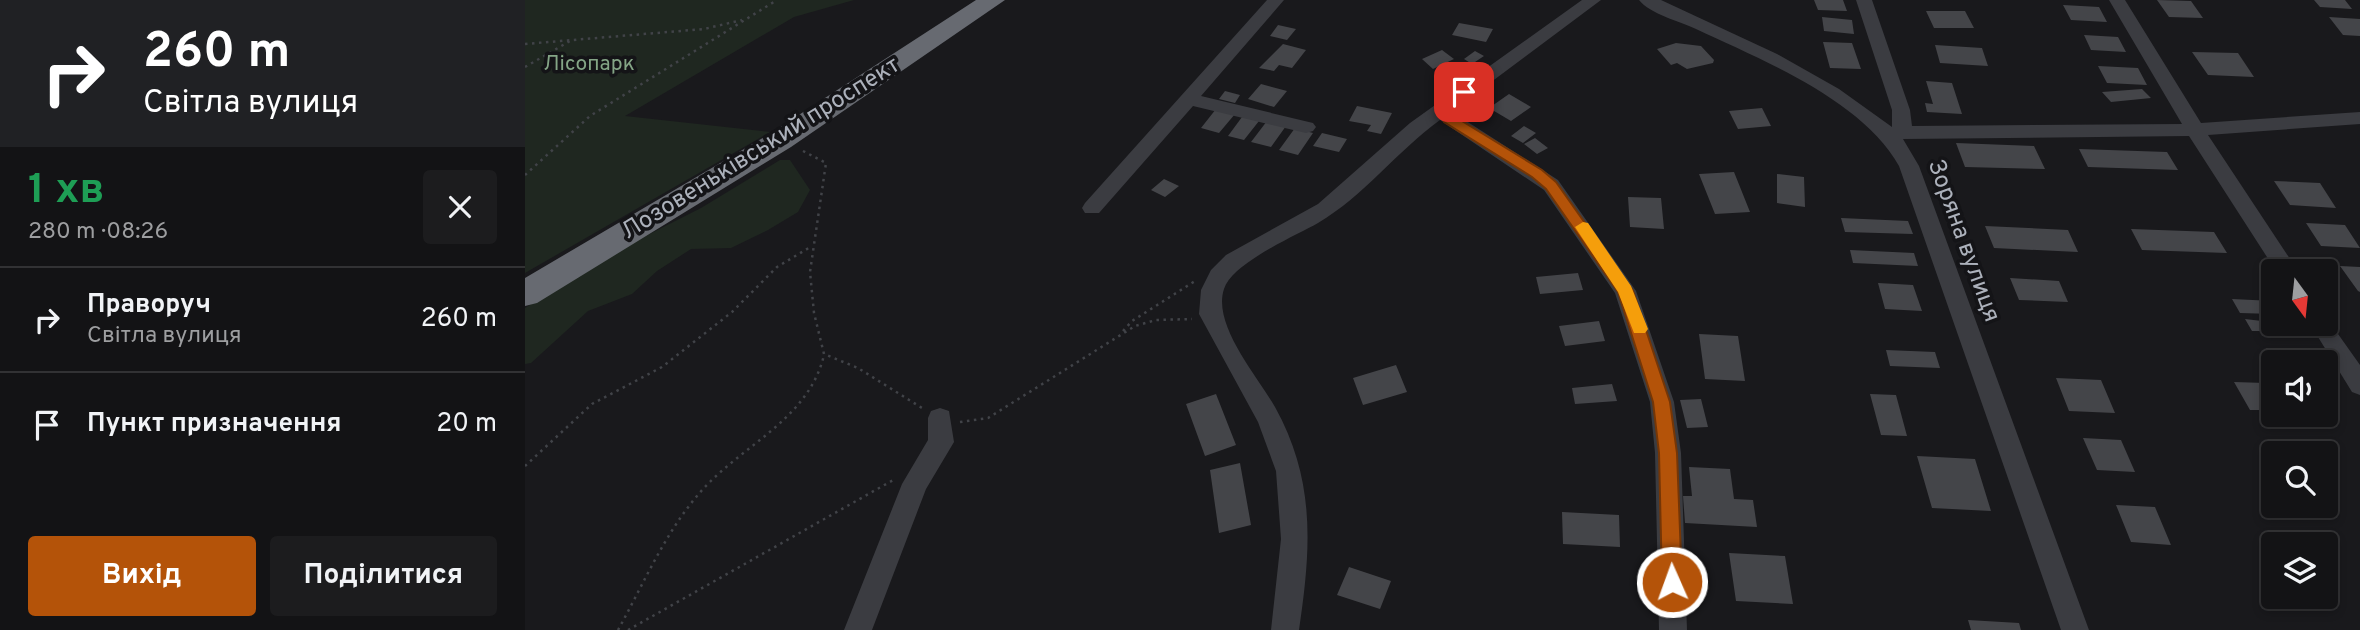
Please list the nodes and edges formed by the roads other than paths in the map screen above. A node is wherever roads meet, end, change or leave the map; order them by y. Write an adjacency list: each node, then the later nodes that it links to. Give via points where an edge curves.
1 (993, 0): 15 (highway, Лозовеньківський проспект, via 781,140)
2 (1276, 0): 7 (street)
3 (1593, 0): 8 (street)
4 (1647, 0): 12 (street, Зоряна вулиця, via 1839,97)
5 (1864, 0): 12 (street, via 1901,110)
6 (2117, 0): 11 (street)
7 (1188, 99): 10 (street); 13 (street)
8 (1444, 106): 20 (street, via 1325,209 1230,265 1212,290 1213,321 1286,462 1294,523); 21 (street, via 1448,119 1551,186 1625,291 1662,402 1668,453)
9 (2360, 118): 11 (street)
10 (1307, 128)
11 (2195, 130): 12 (street); 14 (street)
12 (1895, 132): 22 (street, Зоряна вулиця)
13 (1092, 208)
14 (2279, 259)
15 (525, 294)
16 (2329, 336): 17 (street)
17 (2360, 385)
18 (940, 418): 19 (street, via 941,442 915,484)
19 (858, 630)
20 (1285, 630)
21 (1673, 630)
22 (2075, 630)

